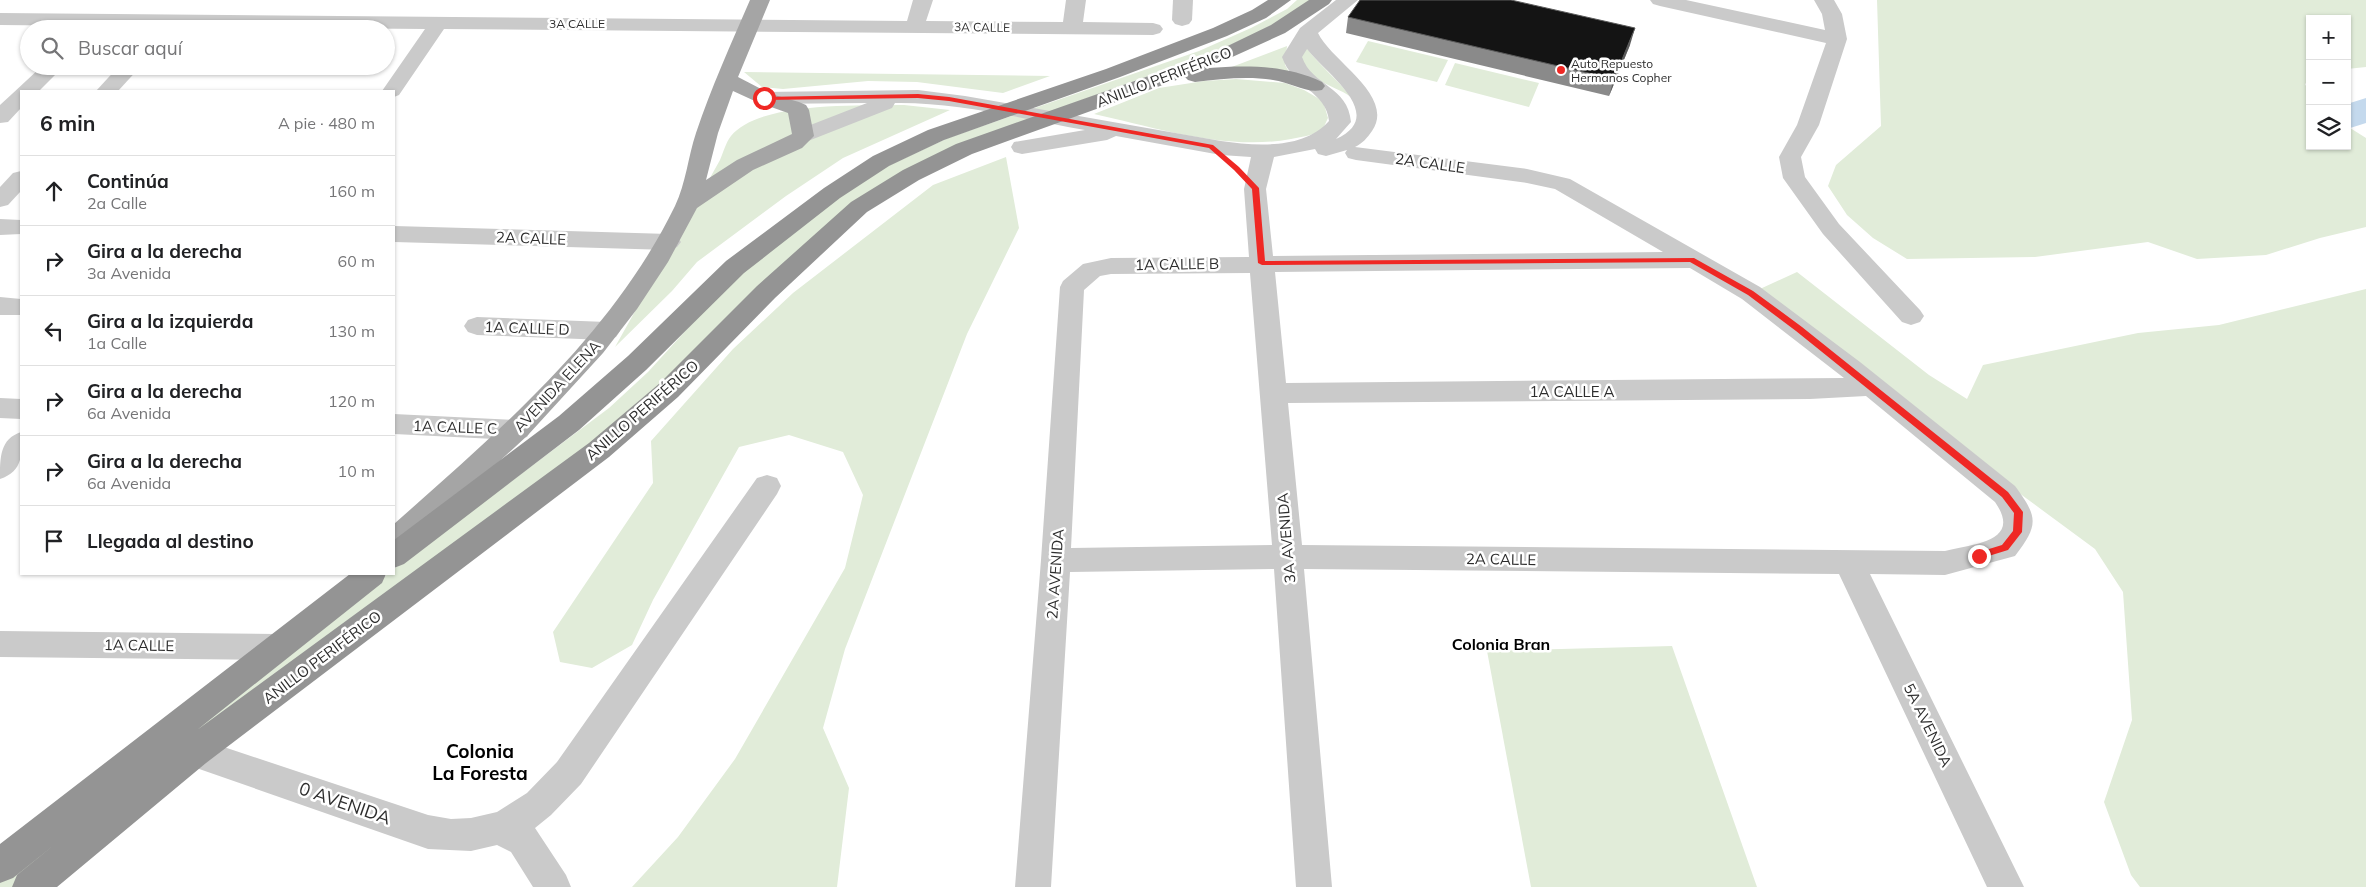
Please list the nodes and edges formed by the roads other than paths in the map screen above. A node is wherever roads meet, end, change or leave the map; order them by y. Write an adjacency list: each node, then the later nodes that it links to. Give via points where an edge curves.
1 (196, 0): 13 (street)
2 (760, 0): 17 (main road, AVENIDA ELENA)
3 (923, 0): 18 (street)
4 (1076, 0): 19 (street)
5 (1183, 0): 14 (street)
6 (1281, 0): 71 (highway, ANILLO PERIFÉRICO, via 1220,32 936,135 881,161 832,193 735,267 637,363 569,423)
7 (1322, 0): 26 (highway, ANILLO PERIFÉRICO, via 1253,42)
8 (1348, 0): 21 (street)
9 (1660, 0): 22 (street)
10 (1824, 0): 22 (street, via 1832,14)
11 (0, 19): 12 (street, 3A CALLE)
12 (20, 20)
13 (176, 20)
14 (1182, 20)
15 (395, 22): 16 (street, 3A CALLE)
16 (439, 22): 17 (street, 3A CALLE, via 483,15); 30 (street)
17 (749, 24): 18 (street, 3A CALLE); 25 (main road, AVENIDA ELENA)
18 (915, 26): 19 (street, 3A CALLE)
19 (1072, 28): 20 (street, 3A CALLE)
20 (1154, 29)
21 (1307, 32): 26 (highway, via 1236,63); 27 (street, via 1294,53 1293,61 1299,73); 40 (street, via 1317,53 1357,90 1366,105 1368,118 1362,132 1336,146 1313,151)
22 (1837, 39): 58 (street, via 1808,125 1790,157 1794,178 1831,229)
23 (44, 75): 28 (street)
24 (122, 75): 29 (street)
25 (727, 80): 33 (main road); 35 (main road, AVENIDA ELENA)
26 (1156, 81): 27 (highway, via 1253,73 1290,77); 79 (highway, ANILLO PERIFÉRICO, via 964,149 911,175 859,207 766,292 669,390 600,450)
27 (1315, 86): 40 (street, via 1334,101 1340,122 1333,132 1322,138)
28 (28, 90)
29 (107, 90)
30 (393, 90)
31 (918, 96): 33 (street); 36 (street); 37 (street, via 855,114)
32 (20, 98): 34 (street)
33 (764, 98): 35 (main road); 37 (main road, via 798,110)
34 (0, 117)
35 (712, 118): 43 (main road, AVENIDA ELENA)
36 (1126, 130): 38 (street); 39 (street)
37 (803, 136): 44 (main road)
38 (1211, 146): 41 (street); 46 (street)
39 (1022, 147)
40 (1290, 148): 41 (street)
41 (1264, 151): 46 (street, 3A AVENIDA)
42 (1356, 153): 53 (street, 2A CALLE, via 1527,176 1562,184 1610,209)
43 (699, 160): 44 (main road); 48 (main road, AVENIDA ELENA)
44 (746, 165): 48 (main road)
45 (20, 179): 47 (street)
46 (1255, 188): 54 (street, 3A AVENIDA)
47 (0, 200)
48 (688, 203): 52 (main road, AVENIDA ELENA)
49 (0, 227): 50 (street)
50 (20, 227)
51 (395, 234): 52 (street, 2A CALLE)
52 (669, 242): 60 (main road, AVENIDA ELENA)
53 (1692, 260): 54 (street); 61 (street, 2A CALLE, via 1751,293)
54 (1262, 263): 55 (street, 1A CALLE B, via 1111,266); 62 (street, 3A AVENIDA)
55 (1092, 270): 73 (street, 2A AVENIDA, via 1072,287)
56 (0, 306): 57 (street)
57 (20, 307)
58 (1911, 316)
59 (477, 326): 60 (street, 1A CALLE D)
60 (607, 331): 66 (main road, AVENIDA ELENA, via 577,368)
61 (1872, 386): 62 (street, 1A CALLE A); 74 (street, 2A CALLE, via 2005,494 2018,512 2017,532 2005,548 1945,563)
62 (1272, 392): 72 (street, 3A AVENIDA)
63 (0, 408): 64 (street)
64 (20, 409)
65 (395, 424): 66 (street, 1A CALLE C)
66 (517, 430): 70 (main road, AVENIDA ELENA)
67 (20, 443): 68 (street)
68 (0, 468)
69 (767, 486): 80 (street, 0 AVENIDA, via 569,773 524,818)
70 (395, 540)
71 (395, 555)
72 (1288, 557): 73 (street, 2A CALLE); 74 (street, 2A CALLE); 85 (street, 3A AVENIDA)
73 (1056, 560): 84 (street, 2A AVENIDA)
74 (1849, 563): 86 (street, 5A AVENIDA)
75 (357, 575): 78 (main road)
76 (370, 575): 78 (highway)
77 (0, 644): 78 (street, 1A CALLE)
78 (277, 646): 81 (highway)
79 (194, 752): 80 (street, 0 AVENIDA, via 428,832 461,836); 82 (highway, ANILLO PERIFÉRICO)
80 (499, 828): 83 (street, via 523,840)
81 (0, 866)
82 (30, 887)
83 (553, 887)
84 (1033, 887)
85 (1314, 887)
86 (2006, 887)

